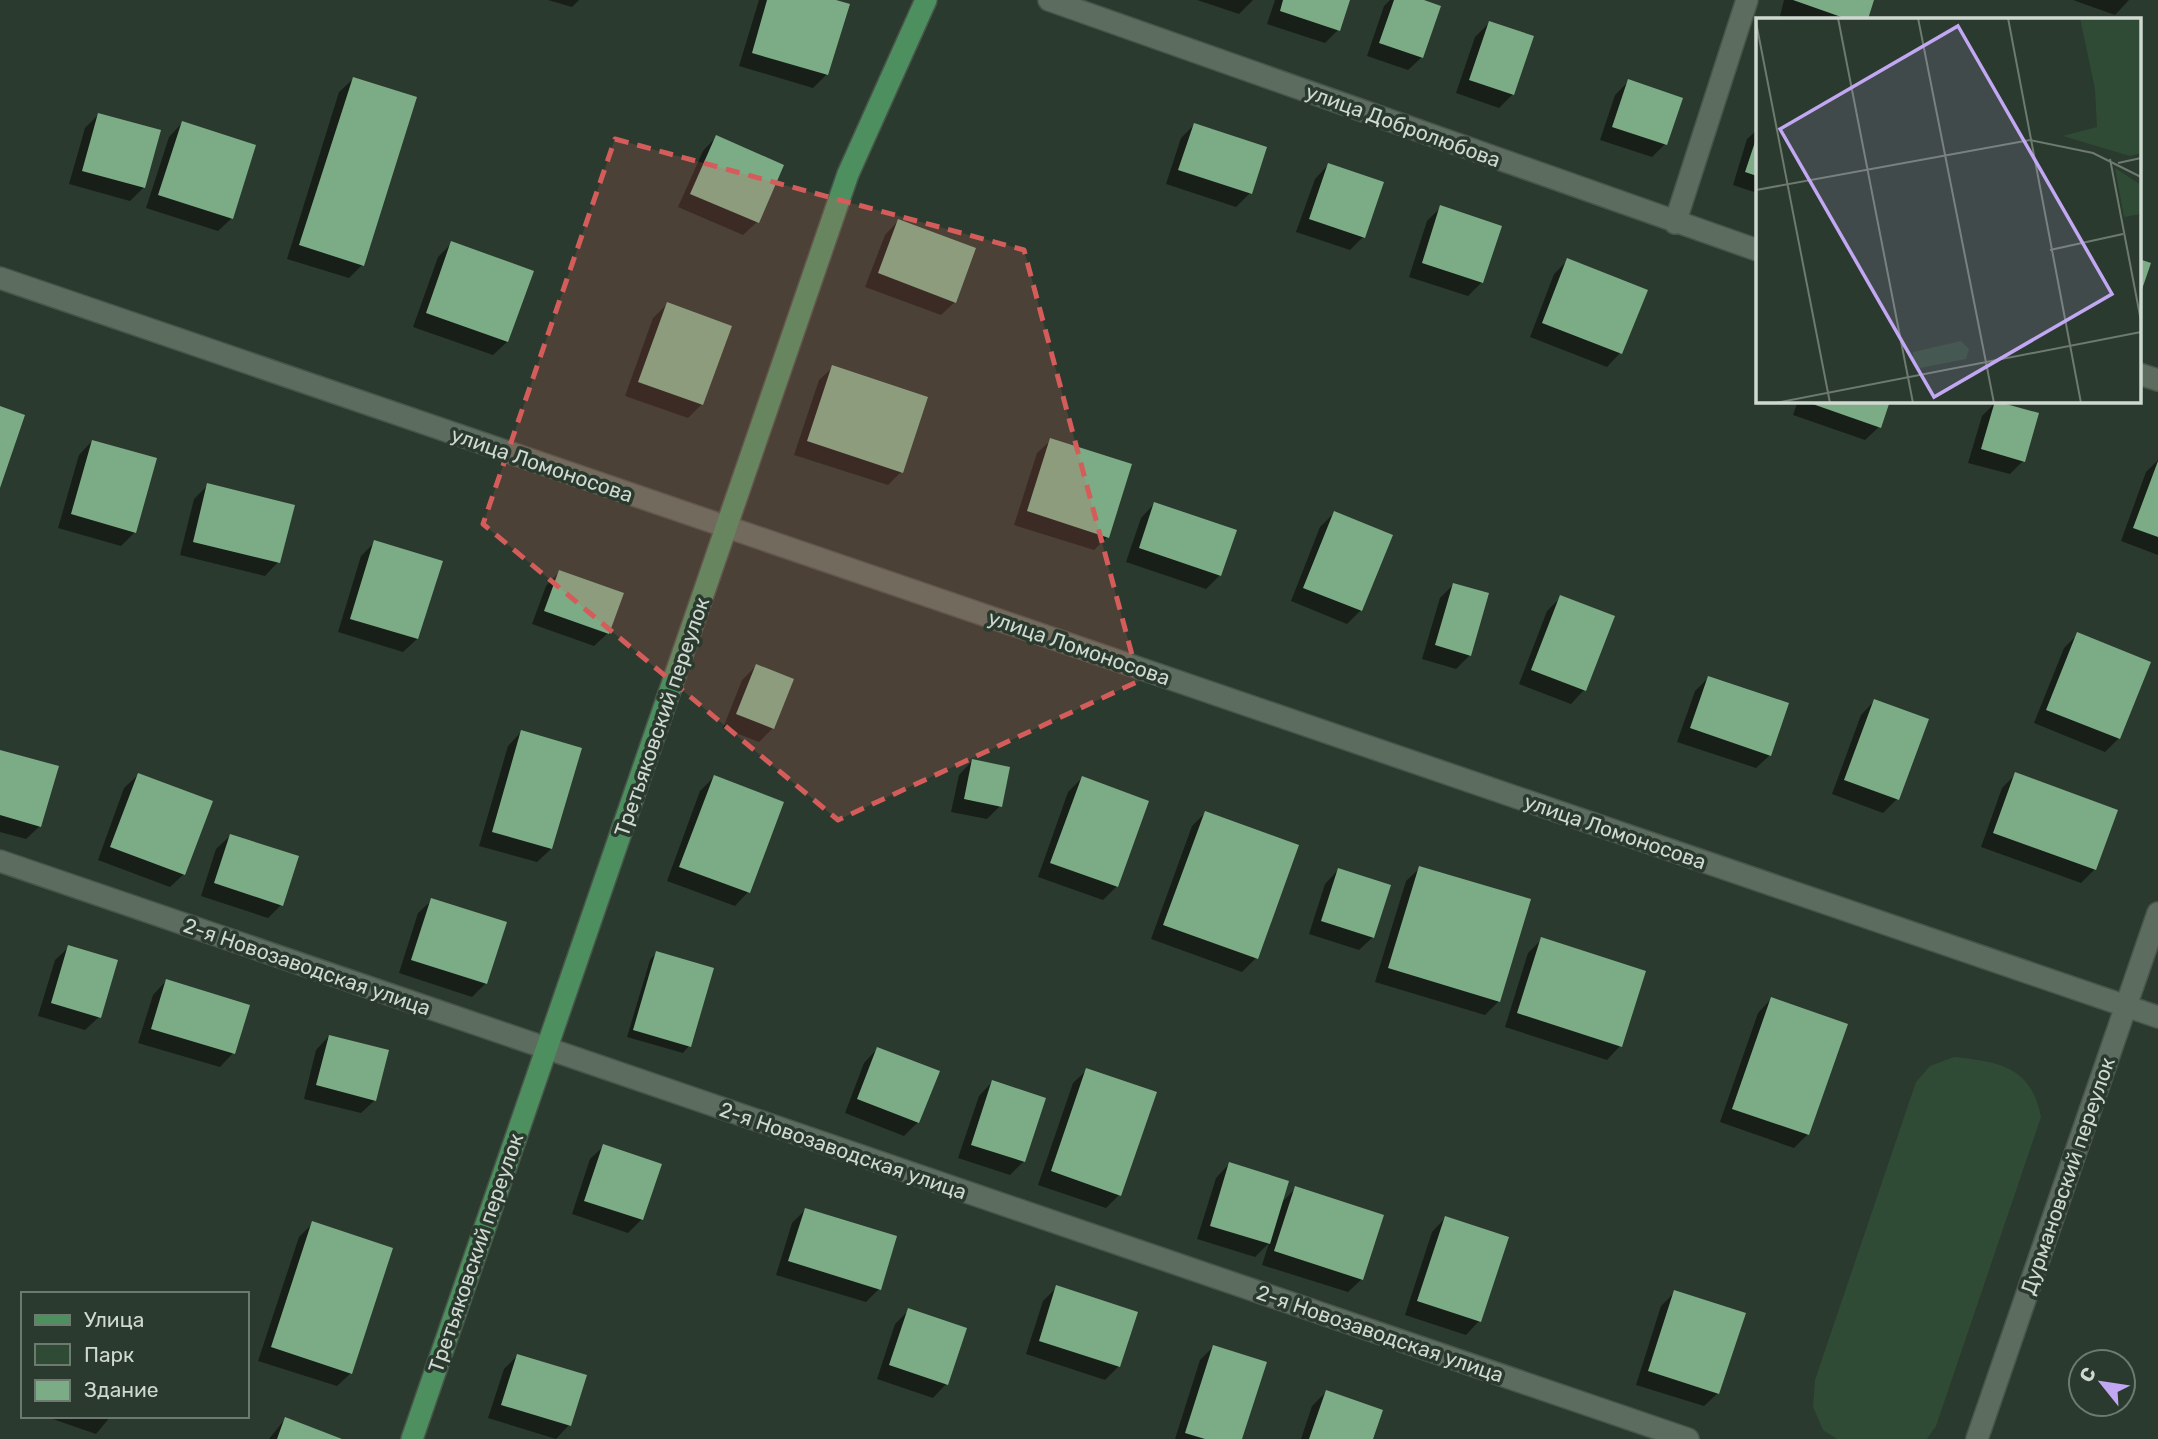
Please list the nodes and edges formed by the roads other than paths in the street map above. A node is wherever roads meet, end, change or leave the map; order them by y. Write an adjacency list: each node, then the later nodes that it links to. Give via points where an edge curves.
1 (926, 0): 9 (main road, Третьяковский переулок, via 848,174)
2 (1049, 0): 4 (street, улица Добролюбова)
3 (1747, 0): 4 (street)
4 (1675, 223): 5 (street, улица Добролюбова)
5 (1756, 250)
6 (0, 278): 9 (street, улица Ломоносова)
7 (2140, 374): 8 (street)
8 (2158, 380)
9 (727, 528): 12 (street, улица Ломоносова); 14 (main road, Третьяковский переулок)
10 (0, 861): 14 (street, 2-я Новозаводская улица)
11 (2158, 913): 12 (street, Дурмановский переулок)
12 (2126, 1006): 13 (street, улица Ломоносова); 17 (street, Дурмановский переулок)
13 (2158, 1017)
14 (547, 1049): 15 (main road, Третьяковский переулок); 16 (street, 2-я Новозаводская улица)
15 (412, 1439)
16 (1688, 1439)
17 (1977, 1439)

